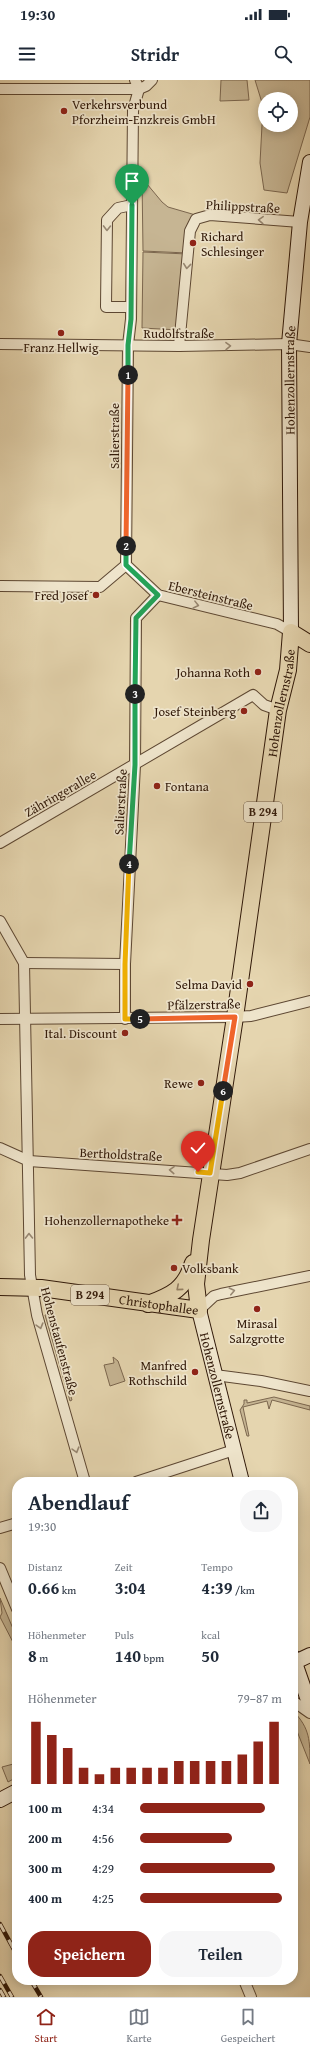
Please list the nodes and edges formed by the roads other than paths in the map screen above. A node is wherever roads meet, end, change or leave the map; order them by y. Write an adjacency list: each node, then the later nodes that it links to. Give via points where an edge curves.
1 (152, 80): 2 (street, via 146,86)
2 (137, 85): 3 (street); 5 (street, Salierstraße, via 133,110)
3 (0, 90)
4 (310, 162): 6 (main road, Hohenzollernstraße)
5 (132, 205): 7 (street, Salierstraße); 7 (street, one-way to 7, via 118,208 107,220 106,236 106,307)
6 (300, 222): 9 (main road, Hohenzollernstraße); 11 (street, Philippstraße, one-way to 11, via 210,215 196,219 191,227)
7 (131, 307): 10 (street, Salierstraße)
8 (0, 344): 10 (street, Rudolfstraße)
9 (289, 344): 11 (street, Rudolfstraße, one-way to 9); 12 (street, Rudolfstraße); 16 (main road, Hohenzollernstraße)
10 (128, 345): 11 (street, Rudolfstraße); 13 (street, Salierstraße)
11 (179, 346)
12 (310, 347)
13 (126, 565): 14 (street, via 100,588); 15 (street, Ebersteinstraße)
14 (0, 586)
15 (158, 595): 16 (street, Ebersteinstraße, one-way to 16, via 277,624); 19 (street, Salierstraße, via 136,618)
16 (291, 632): 17 (main road); 18 (main road, Hohenzollernstraße / B 294, via 288,670)
17 (310, 644)
18 (271, 707): 19 (street, Zähringerallee, via 253,694); 25 (main road, Hohenzollernstraße / B 294)
19 (135, 765): 20 (street, Zähringerallee); 23 (street, Salierstraße)
20 (0, 844)
21 (0, 921): 22 (street, Hohenstaufenstraße)
22 (24, 963): 23 (street); 28 (street, Hohenstaufenstraße)
23 (125, 964): 26 (street, Salierstraße)
24 (310, 1001): 25 (street, Pfälzerstraße, via 251,1016)
25 (235, 1017): 26 (street, Pfälzerstraße); 32 (main road, Hohenzollernstraße / B 294)
26 (125, 1019): 28 (street, Pfälzerstraße)
27 (0, 1020): 28 (street, Pfälzerstraße)
28 (24, 1020): 31 (street, Hohenstaufenstraße)
29 (0, 1148): 31 (street, Bertholdstraße)
30 (310, 1149): 32 (street, Bertholdstraße, via 235,1174)
31 (29, 1161): 32 (street, Bertholdstraße, one-way to 31); 36 (street, Hohenstaufenstraße, one-way to 31)
32 (210, 1173): 33 (main road, Hohenzollernstraße / B 294)
33 (201, 1240): 37 (main road, Hohenzollernstraße, one-way to 37, via 183,1285 168,1296); 38 (main road, Hohenzollernstraße / B 294, via 196,1284)
34 (310, 1276): 38 (street, Christophallee, one-way to 34, via 214,1296)
35 (0, 1287): 36 (main road, Christophallee / B 294)
36 (32, 1288): 37 (main road, Christophallee / B 294); 42 (street, Hohenstaufenstraße, one-way to 42, via 37,1315)
37 (147, 1304): 38 (main road, Christophallee / B 294)
38 (199, 1310): 39 (main road, Hohenzollernstraße)
39 (215, 1375): 40 (street); 41 (main road, Hohenzollernstraße)
40 (310, 1391)
41 (234, 1450): 43 (street); 44 (main road, Hohenzollernstraße)
42 (84, 1477)
43 (151, 1477)
44 (241, 1477)
45 (12, 1524): 46 (street)
46 (0, 1528)
47 (0, 1568): 48 (street)
48 (12, 1597)
49 (310, 1655): 50 (main road)
50 (298, 1660)
51 (298, 1672): 53 (main road)
52 (298, 1704): 54 (street)
53 (310, 1706)
54 (310, 1712)
55 (12, 1794): 56 (main road)
56 (0, 1800)
57 (246, 1985): 58 (street)
58 (251, 1997)

